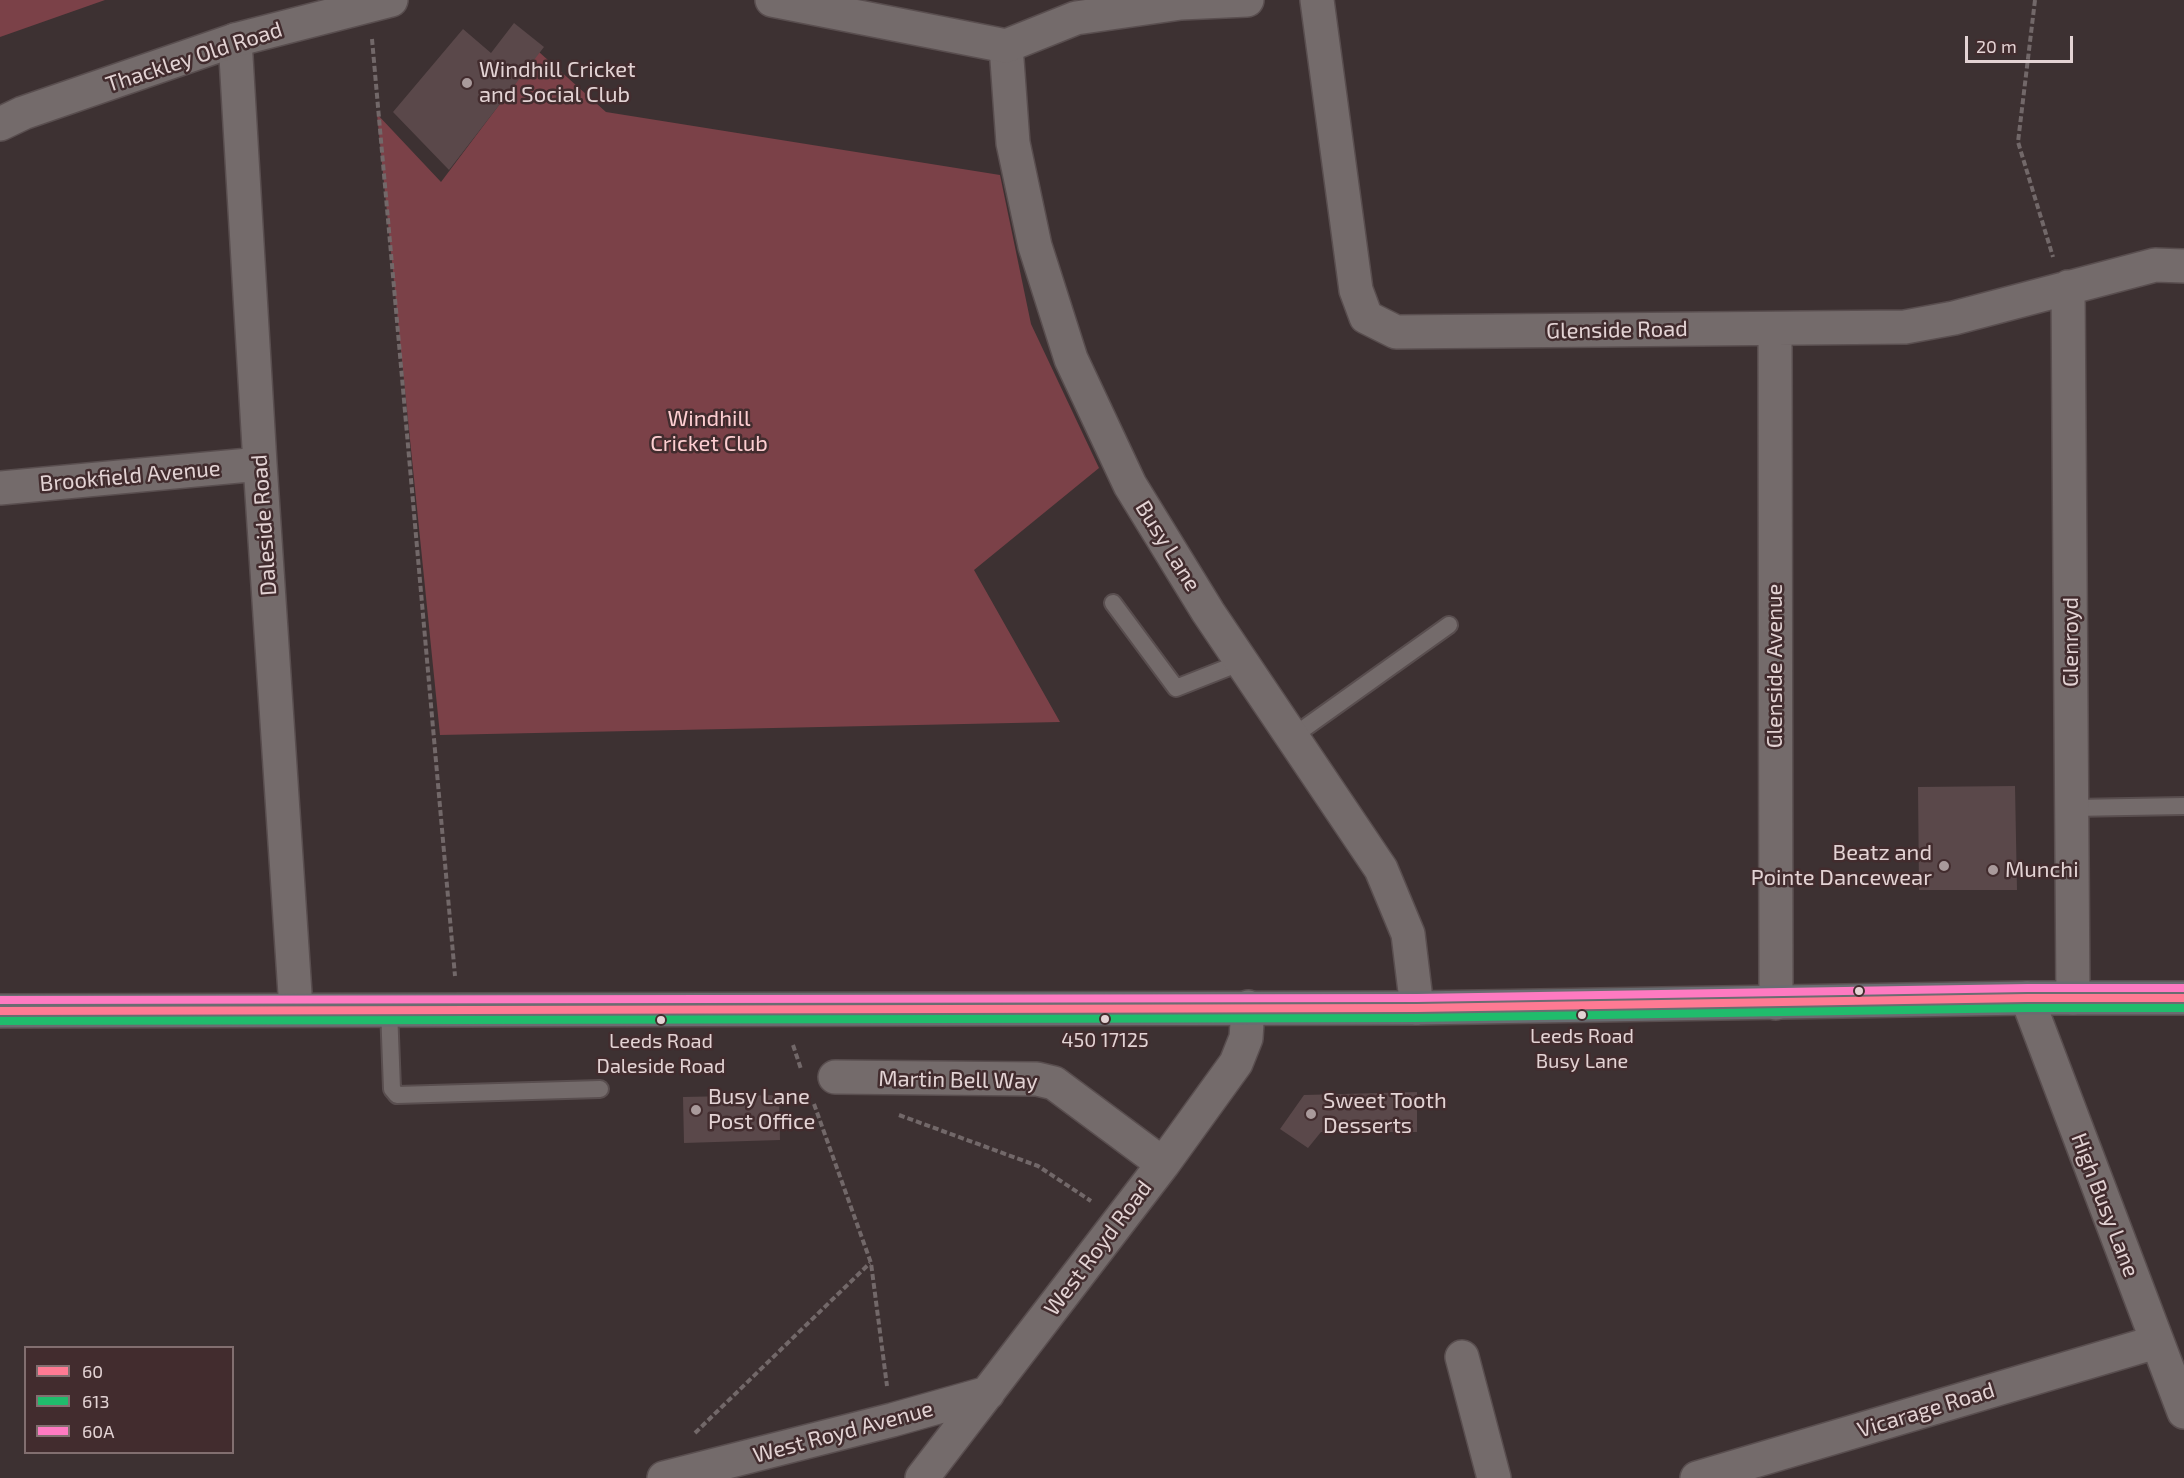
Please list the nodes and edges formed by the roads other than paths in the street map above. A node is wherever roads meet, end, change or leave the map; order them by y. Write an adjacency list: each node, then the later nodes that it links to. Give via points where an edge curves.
1 (772, 0): 6 (street)
2 (1247, 0): 6 (street, via 1181,3 1076,18)
3 (1317, 0): 10 (street, Glenside Road, via 1356,290 1366,317 1396,332)
4 (380, 3): 5 (street, Thackley Old Road)
5 (235, 40): 7 (street, Thackley Old Road); 11 (street, Daleside Road)
6 (1006, 46): 15 (street, Busy Lane, via 1013,143 1035,246 1071,359 1130,485)
7 (0, 124)
8 (2184, 266): 9 (street, Glenside Road, via 2155,265)
9 (2066, 288): 10 (street, Glenside Road, via 1905,327); 18 (street, Glenroyd)
10 (1775, 329): 22 (street, Glenside Avenue)
11 (260, 464): 12 (street, Brookfield Avenue); 25 (street, Daleside Road)
12 (0, 488)
13 (1113, 603): 15 (lane, via 1176,688)
14 (1449, 625): 16 (lane)
15 (1242, 662): 16 (street, Busy Lane)
16 (1292, 737): 24 (street, Busy Lane, via 1381,869 1408,934)
17 (2184, 806): 18 (lane)
18 (2072, 808): 20 (street, Glenroyd)
19 (2027, 998): 20 (main road); 22 (main road); 31 (street, High Busy Lane)
20 (2073, 998): 21 (main road)
21 (2184, 999)
22 (1776, 1003): 24 (main road)
23 (1248, 1007): 24 (main road); 26 (main road); 30 (street, West Royd Road, via 1246,1038 1236,1063)
24 (1417, 1008)
25 (296, 1009): 26 (main road); 27 (main road)
26 (389, 1009): 29 (lane, via 392,1089 397,1095)
27 (0, 1011)
28 (817, 1083): 30 (street, Martin Bell Way, via 1037,1079 1054,1083)
29 (600, 1089)
30 (1163, 1164): 33 (street, West Royd Road)
31 (2156, 1342): 34 (street, High Busy Lane); 38 (street, Vicarage Road)
32 (1462, 1357): 37 (street)
33 (988, 1393): 35 (street, West Royd Avenue); 36 (street, West Royd Road)
34 (2184, 1412)
35 (664, 1478)
36 (922, 1478)
37 (1494, 1478)
38 (1697, 1478)

